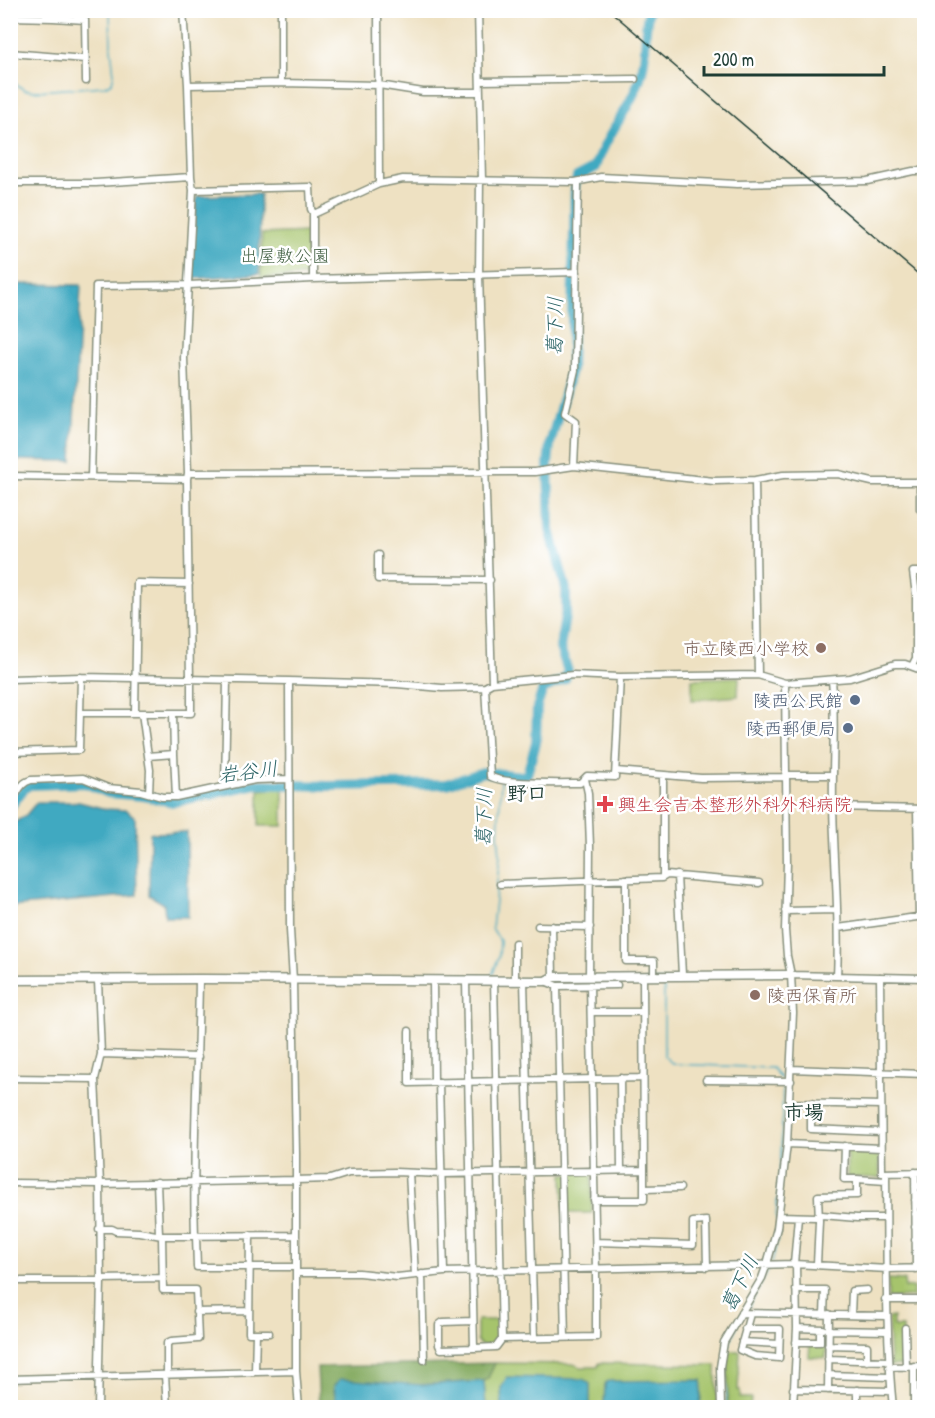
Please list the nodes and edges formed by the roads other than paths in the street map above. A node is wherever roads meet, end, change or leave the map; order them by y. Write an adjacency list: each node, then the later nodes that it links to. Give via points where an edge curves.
1 (53, 10): 7 (street)
2 (183, 10): 14 (street)
3 (281, 10): 13 (street)
4 (378, 10): 15 (street)
5 (478, 10): 12 (street)
6 (10, 17): 7 (street)
7 (53, 18): 9 (street, via 85,20)
8 (10, 53): 9 (street)
9 (85, 59): 11 (street)
10 (635, 79): 12 (street)
11 (86, 81)
12 (480, 81): 16 (street)
13 (281, 83): 14 (street); 15 (street)
14 (188, 84): 18 (street)
15 (379, 85): 16 (street, via 423,92); 22 (street)
16 (480, 92): 19 (street)
17 (924, 171): 20 (street, via 867,181 737,184 601,177)
18 (191, 177): 21 (street); 23 (street)
19 (481, 180): 20 (street); 22 (street, via 403,179); 26 (street)
20 (578, 182): 25 (street)
21 (10, 183)
22 (380, 184): 24 (street)
23 (193, 190): 24 (street, via 310,187); 28 (street)
24 (313, 213): 27 (street)
25 (577, 272): 26 (street); 29 (street, via 575,370 565,413 576,422)
26 (479, 275): 27 (street); 30 (street)
27 (313, 279): 28 (street)
28 (189, 285): 32 (street, via 184,358); 33 (street, via 96,286)
29 (574, 466): 30 (street); 34 (street, via 714,481)
30 (487, 473): 32 (street); 39 (street)
31 (10, 476): 33 (street)
32 (188, 476): 33 (street); 40 (street)
33 (91, 477)
34 (755, 480): 35 (street, via 838,474 872,482); 45 (street)
35 (922, 482): 36 (street, via 920,509)
36 (924, 514)
37 (378, 555): 39 (street, via 378,579)
38 (924, 572): 42 (street, via 913,572)
39 (490, 580): 54 (street)
40 (189, 584): 48 (street, via 137,583); 50 (street)
41 (924, 595): 42 (street)
42 (916, 596): 43 (street, via 916,658)
43 (912, 666): 44 (street); 52 (street, via 895,664)
44 (924, 672)
45 (758, 675): 47 (street); 55 (street)
46 (81, 677): 48 (street); 49 (street); 57 (street)
47 (620, 677): 54 (street, via 573,675); 63 (street)
48 (135, 678): 50 (street); 58 (street)
49 (10, 679)
50 (191, 679): 51 (street); 59 (street, via 191,713)
51 (227, 680): 53 (street); 69 (street)
52 (832, 680): 55 (street); 64 (street)
53 (289, 681): 56 (street); 67 (street)
54 (492, 683): 56 (street)
55 (785, 683): 66 (street)
56 (485, 687): 68 (street, via 490,776 494,780 580,783)
57 (81, 713): 58 (street); 60 (street, via 79,750)
58 (139, 713): 59 (street); 62 (street)
59 (173, 713): 61 (street)
60 (10, 752)
61 (174, 754): 62 (street); 71 (street)
62 (148, 756): 70 (street)
63 (616, 771): 65 (street); 68 (street, via 615,777)
64 (832, 775): 66 (street); 73 (street)
65 (663, 776): 66 (street); 77 (street)
66 (785, 776): 83 (street)
67 (288, 779): 69 (street); 100 (street)
68 (585, 779): 78 (street)
69 (225, 786): 71 (street)
70 (149, 794): 71 (street); 72 (street, via 108,789 83,778 31,780 20,787)
71 (176, 797)
72 (10, 802)
73 (833, 807): 74 (street); 82 (street)
74 (916, 809): 75 (street); 84 (street)
75 (924, 809)
76 (677, 875): 77 (street); 80 (street); 90 (street)
77 (663, 877): 79 (street)
78 (590, 879): 79 (street); 81 (street); 87 (street)
79 (626, 879): 93 (street, via 626,961 654,961)
80 (759, 883)
81 (500, 884)
82 (836, 910): 83 (street); 88 (street)
83 (786, 911): 91 (street)
84 (922, 916): 88 (street)
85 (538, 926): 86 (street)
86 (552, 926): 87 (street); 104 (street)
87 (590, 927): 105 (street)
88 (838, 928): 94 (street)
89 (515, 943): 103 (street)
90 (682, 975): 91 (street); 93 (street)
91 (791, 975): 94 (street); 113 (street)
92 (643, 976): 93 (street); 105 (street); 109 (street)
93 (654, 976)
94 (837, 976): 95 (street)
95 (880, 977): 96 (street); 114 (street)
96 (924, 978)
97 (198, 979): 99 (street); 100 (street); 112 (street)
98 (10, 980): 99 (street)
99 (98, 980): 111 (street)
100 (293, 980): 101 (street); 148 (street)
101 (433, 981): 106 (street); 126 (street)
102 (494, 981): 103 (street); 106 (street); 124 (street)
103 (520, 981): 104 (street); 122 (street)
104 (552, 981): 105 (street); 121 (street)
105 (590, 981): 107 (street); 108 (street)
106 (466, 982): 127 (street)
107 (617, 985)
108 (591, 1012): 109 (street); 117 (street)
109 (643, 1012): 119 (street)
110 (409, 1031): 126 (street, via 409,1083)
111 (101, 1054): 112 (street); 120 (street)
112 (198, 1057): 150 (street)
113 (791, 1069): 114 (street); 125 (street)
114 (882, 1074): 115 (street); 130 (street)
115 (924, 1074)
116 (10, 1078): 120 (street)
117 (592, 1078): 118 (street); 121 (street); 138 (street)
118 (620, 1078): 119 (street); 135 (street)
119 (644, 1078): 136 (street)
120 (94, 1079): 153 (street)
121 (559, 1079): 122 (street); 137 (street)
122 (527, 1080): 124 (street); 139 (street)
123 (706, 1080): 125 (street)
124 (496, 1081): 127 (street); 143 (street)
125 (791, 1081): 128 (street)
126 (437, 1082): 127 (street); 145 (street)
127 (468, 1082): 146 (street)
128 (790, 1103): 129 (street); 132 (street)
129 (811, 1103): 130 (street); 131 (street, via 811,1129)
130 (881, 1105): 131 (street)
131 (881, 1132): 134 (street)
132 (787, 1144): 133 (street); 163 (street)
133 (844, 1146): 134 (street); 147 (street, via 844,1179)
134 (881, 1148): 144 (street, via 882,1173)
135 (621, 1170): 136 (street); 138 (street)
136 (644, 1170): 157 (street)
137 (561, 1171): 138 (street); 139 (street); 188 (street)
138 (594, 1171): 158 (street)
139 (529, 1172): 143 (street); 191 (street)
140 (915, 1172): 141 (street); 144 (street); 154 (street)
141 (924, 1172)
142 (409, 1173): 145 (street); 148 (street, via 349,1173 330,1179); 194 (street)
143 (498, 1173): 146 (street); 190 (street)
144 (886, 1173): 149 (street)
145 (442, 1174): 146 (street); 192 (street)
146 (470, 1174): 193 (street)
147 (857, 1179): 149 (street); 164 (street, via 857,1195 818,1196)
148 (295, 1180): 150 (street); 172 (street)
149 (886, 1180): 166 (street)
150 (193, 1181): 151 (street); 173 (street)
151 (157, 1182): 153 (street); 170 (street)
152 (10, 1183): 153 (street)
153 (100, 1184): 169 (street)
154 (915, 1186): 155 (street); 159 (street)
155 (924, 1186)
156 (680, 1188): 157 (street)
157 (644, 1189): 158 (street, via 644,1200)
158 (594, 1200): 176 (street)
159 (915, 1200): 160 (street); 161 (street)
160 (924, 1200)
161 (915, 1214): 162 (street); 167 (street)
162 (924, 1214)
163 (778, 1216): 165 (street); 179 (street)
164 (819, 1216): 165 (street); 166 (street); 181 (street)
165 (798, 1218): 180 (street)
166 (886, 1218): 185 (street)
167 (915, 1227): 168 (street); 174 (street)
168 (924, 1227)
169 (99, 1229): 170 (street); 196 (street)
170 (160, 1235): 173 (street); 195 (street)
171 (250, 1235): 172 (street); 173 (street); 182 (street)
172 (295, 1235): 187 (street)
173 (196, 1236): 182 (street, via 197,1267)
174 (915, 1240): 175 (street); 177 (street)
175 (924, 1240)
176 (596, 1242): 183 (street, via 693,1245 693,1222 706,1221); 189 (street)
177 (915, 1254): 178 (street); 186 (street)
178 (924, 1254)
179 (767, 1264): 180 (street); 183 (street); 204 (street)
180 (795, 1264): 181 (street); 198 (street)
181 (817, 1264): 185 (street)
182 (250, 1267): 187 (street); 202 (street)
183 (707, 1267): 189 (street)
184 (924, 1268): 186 (street)
185 (888, 1269): 186 (street); 200 (street)
186 (916, 1269)
187 (296, 1270): 194 (street); 238 (street)
188 (563, 1270): 189 (street); 191 (street); 221 (street)
189 (596, 1270): 221 (street, via 596,1336)
190 (500, 1271): 191 (street); 193 (street); 223 (street)
191 (531, 1271): 222 (street)
192 (444, 1272): 193 (street); 194 (street)
193 (472, 1272): 211 (street)
194 (419, 1275): 231 (street)
195 (163, 1278): 196 (street); 203 (street, via 163,1290 196,1290)
196 (101, 1280): 197 (street); 241 (street)
197 (10, 1281)
198 (796, 1290): 206 (street); 207 (street, via 825,1290)
199 (867, 1290): 208 (street, via 852,1291)
200 (885, 1300): 201 (street); 210 (street)
201 (924, 1300)
202 (249, 1311): 203 (street); 219 (street, via 249,1333)
203 (196, 1312): 239 (street, via 198,1339 167,1343)
204 (741, 1313): 205 (street); 251 (street, via 724,1342)
205 (750, 1314): 206 (street); 214 (street)
206 (797, 1314): 207 (street); 212 (street)
207 (827, 1314): 208 (street); 216 (street)
208 (851, 1315): 209 (street)
209 (865, 1316): 210 (street); 217 (street)
210 (886, 1316): 218 (street)
211 (473, 1321): 229 (street); 229 (street, via 443,1322 439,1325 439,1345 441,1349)
212 (797, 1328): 215 (street); 225 (street)
213 (905, 1328): 236 (street)
214 (745, 1329): 224 (street); 226 (street, via 780,1329)
215 (820, 1329): 216 (street); 225 (street, via 820,1342)
216 (829, 1330): 217 (street); 227 (street)
217 (865, 1331): 218 (street); 228 (street)
218 (887, 1331): 233 (street)
219 (256, 1333): 220 (street); 237 (street)
220 (269, 1333)
221 (565, 1337): 222 (street)
222 (534, 1338): 223 (street)
223 (502, 1339): 229 (street, via 496,1347)
224 (742, 1342): 226 (street); 226 (street, via 740,1350 754,1356 779,1358)
225 (796, 1342): 244 (street)
226 (779, 1344)
227 (828, 1345): 228 (street); 230 (street)
228 (864, 1346): 232 (street)
229 (474, 1348)
230 (828, 1359): 232 (street); 240 (street)
231 (424, 1360)
232 (867, 1361): 233 (street)
233 (888, 1364): 236 (street); 242 (street)
234 (914, 1366): 235 (street); 236 (street); 255 (street)
235 (924, 1366)
236 (906, 1367)
237 (255, 1371): 238 (street); 239 (street)
238 (296, 1371): 250 (street)
239 (166, 1375): 241 (street); 249 (street)
240 (828, 1375): 242 (street); 245 (street)
241 (98, 1377): 243 (street); 248 (street)
242 (890, 1377): 247 (street)
243 (10, 1379)
244 (793, 1389): 245 (street); 252 (street)
245 (828, 1389): 246 (street)
246 (857, 1390): 247 (street); 253 (street)
247 (891, 1391): 254 (street)
248 (98, 1407)
249 (167, 1407)
250 (300, 1407)
251 (721, 1407)
252 (793, 1407)
253 (857, 1407)
254 (892, 1407)
255 (914, 1407)

